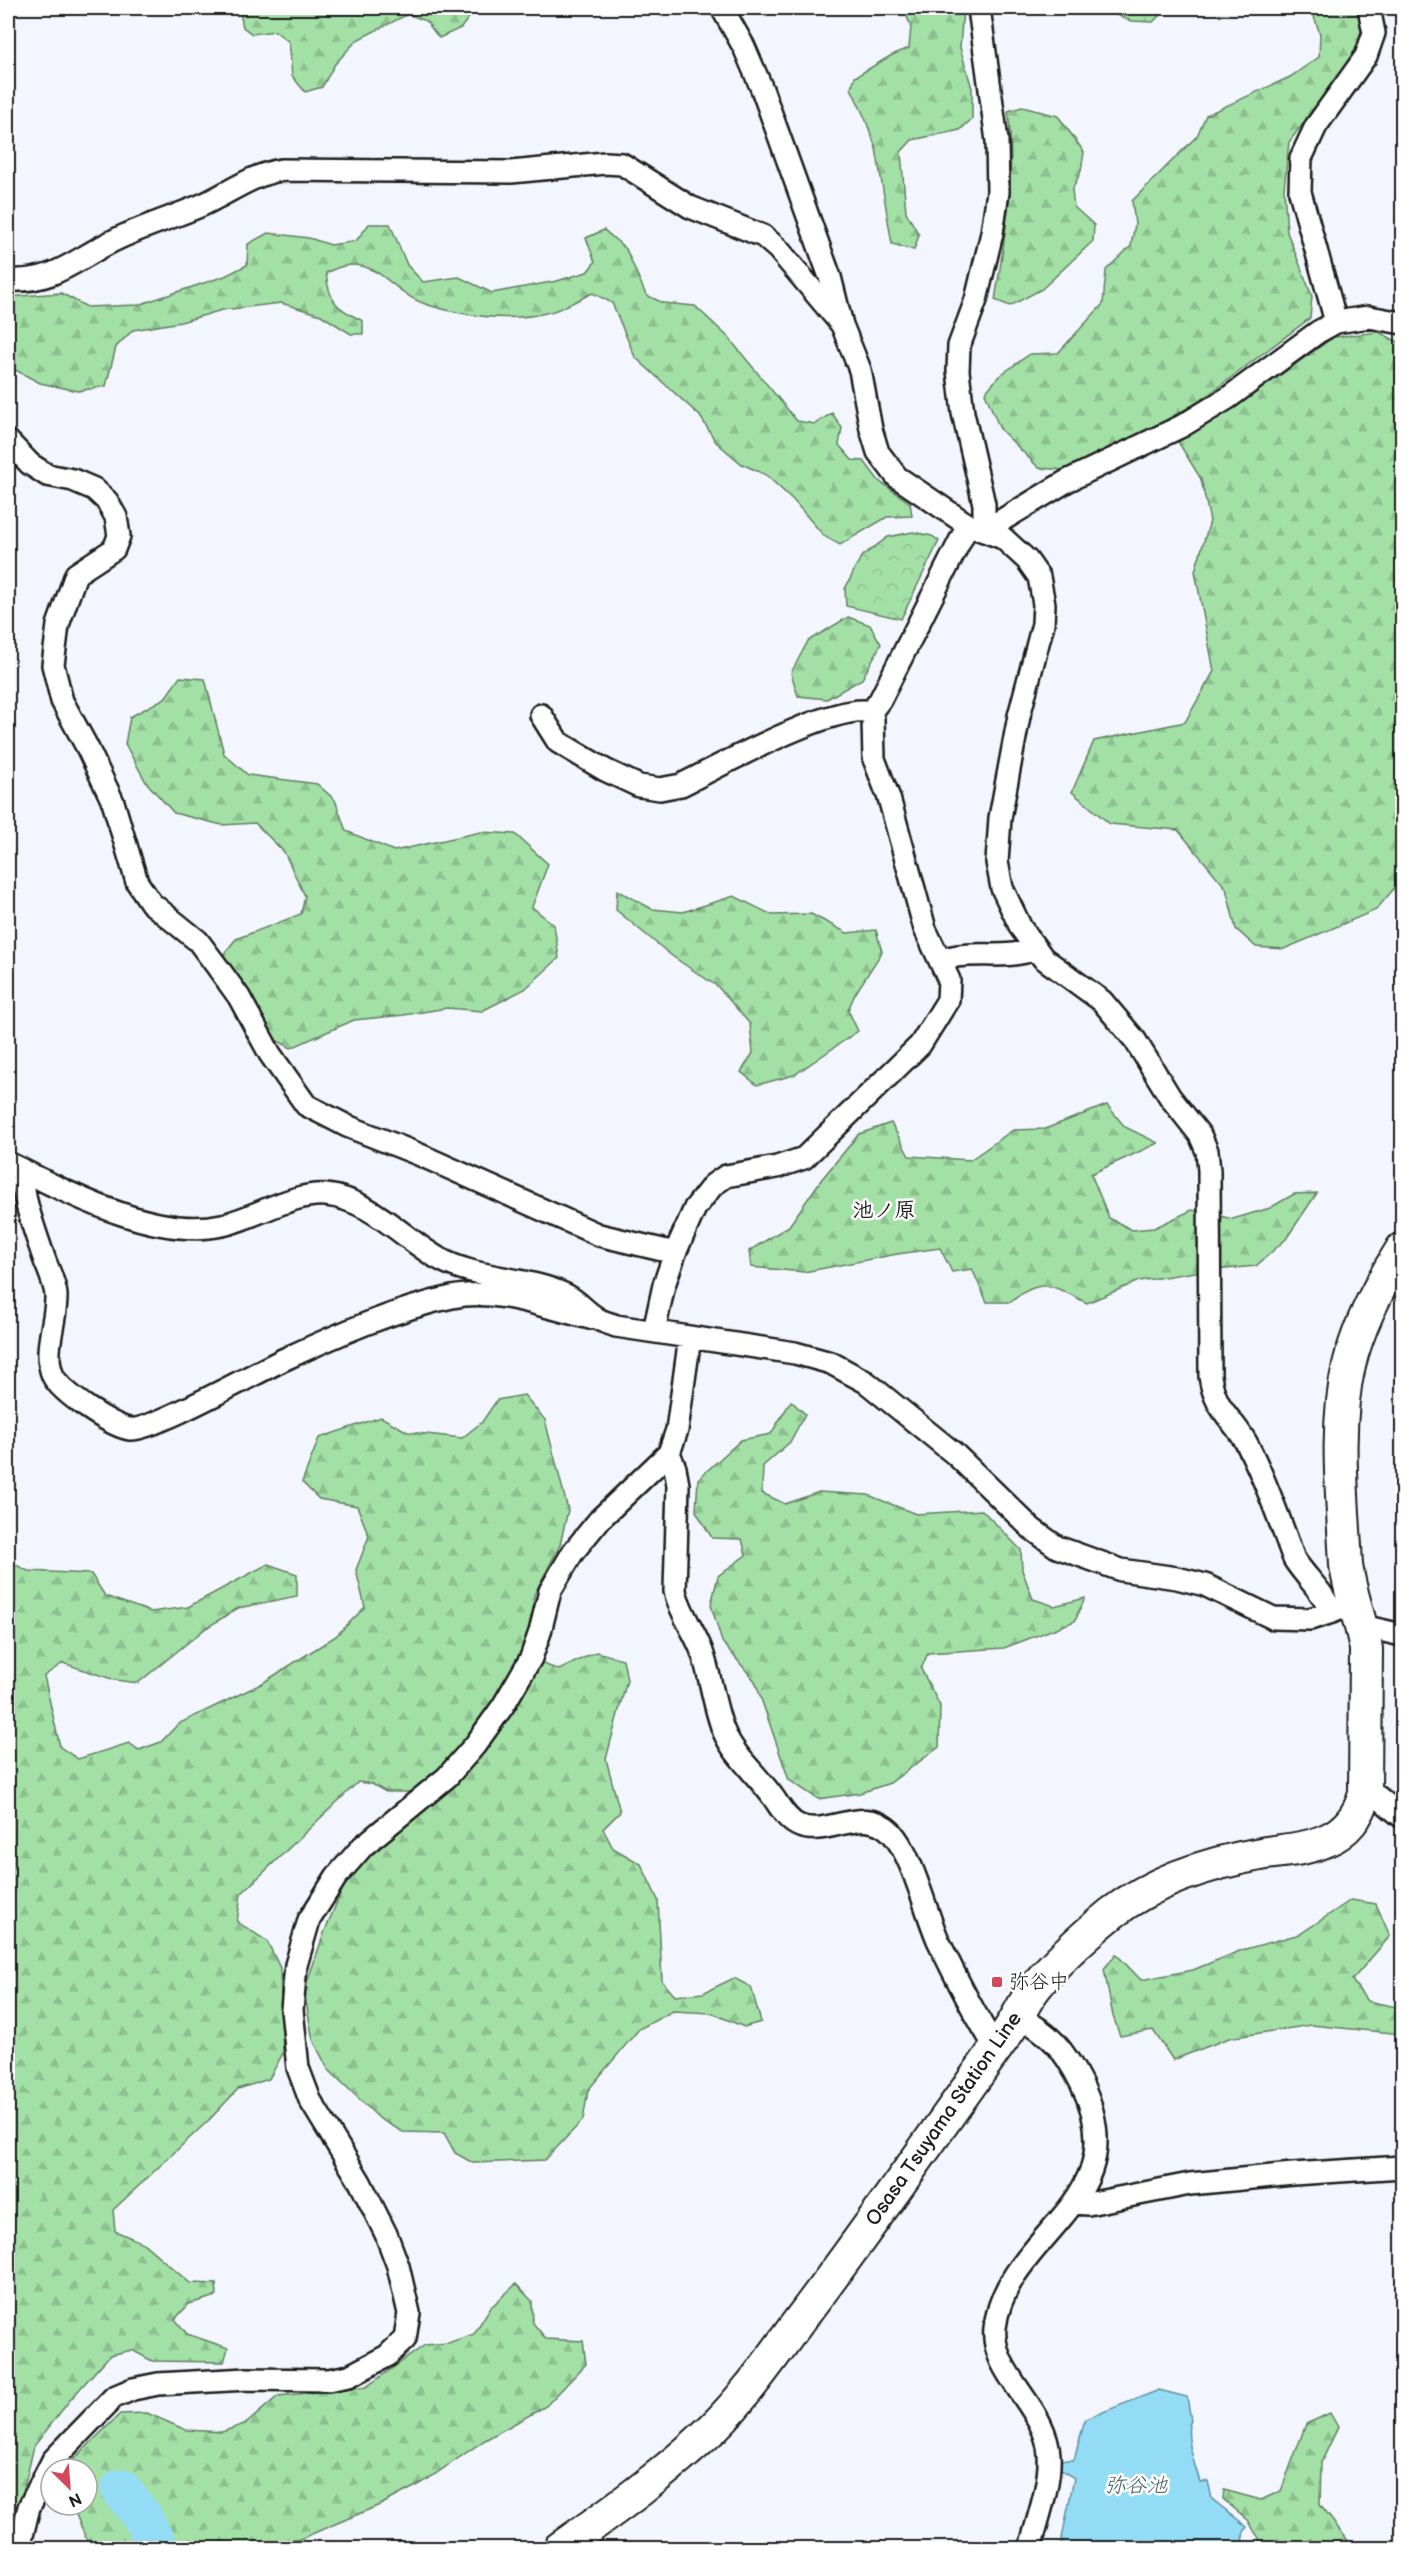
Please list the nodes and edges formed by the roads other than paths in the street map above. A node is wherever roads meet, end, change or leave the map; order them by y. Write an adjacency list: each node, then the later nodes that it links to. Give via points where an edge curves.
1 (722, 8): 7 (street, via 762,88 830,277)
2 (979, 8): 9 (street, via 997,141 998,192 976,300 959,346 957,371 984,504)
3 (1369, 8): 5 (street, via 1374,33 1366,56 1316,126 1301,158 1300,192)
4 (8, 280): 7 (street, via 24,281 52,274 117,239 264,173 511,172 605,163 622,164 690,207 763,236)
5 (1336, 322): 6 (street, via 1369,317); 9 (street, via 1182,426)
6 (1402, 323)
7 (842, 325): 9 (street, via 860,370 874,441 887,467)
8 (8, 441): 16 (street, via 47,475 94,489 116,517 119,536 114,549 76,574 58,625 53,665 63,701 113,802 137,882 151,903 198,941 239,997 270,1054 306,1105 599,1235)
9 (976, 528): 10 (street); 12 (street, via 1003,538 1028,560 1039,577 1044,604 1040,644 1019,716 1000,818 997,862 1002,888)
10 (871, 712): 11 (street, via 845,713 813,722 681,785 660,789 639,786 558,742); 13 (street, via 874,759 889,798 925,929)
11 (541, 715)
12 (1035, 950): 13 (street, via 1023,954 954,955); 21 (street, via 1102,1001 1120,1021 1200,1135 1209,1170 1212,1390 1221,1410 1249,1446 1294,1559)
13 (941, 960): 16 (street, via 949,980 948,1000 920,1045 804,1158 726,1176 713,1185 695,1208)
14 (14, 1166): 17 (street, via 62,1190 147,1222 182,1227 220,1225 306,1197 326,1195 354,1202 437,1258 469,1271 567,1296); 17 (street, via 56,1295 50,1363 54,1377 65,1392 132,1430 159,1421 287,1358 391,1316 455,1296 513,1299)
15 (1402, 1248): 21 (main road, Osasa Tsuyama Station Line, via 1364,1322 1349,1365 1342,1419 1342,1473)
16 (675, 1253): 18 (street)
17 (597, 1319): 18 (street)
18 (654, 1331): 19 (street)
19 (690, 1336): 20 (street, via 677,1430); 21 (street, via 795,1353 831,1363 866,1382 956,1455 1032,1529 1057,1547 1121,1570 1205,1585 1273,1618)
20 (669, 1453): 26 (street, via 678,1485 675,1591 700,1647 724,1732 787,1818 800,1827 876,1821 891,1832 903,1849 938,1940); 29 (street, via 600,1519 573,1552 550,1591 531,1658 475,1745 447,1777 363,1846 336,1877 309,1920 296,1965 292,2010 298,2068 310,2100 360,2182 386,2234 409,2313 405,2339 387,2356 339,2378 158,2384 114,2397 53,2460 29,2507)
21 (1349, 1614): 22 (street); 23 (main road, Osasa Tsuyama Station Line, via 1366,1649)
22 (1402, 1635)
23 (1365, 1794): 24 (street, via 1378,1797); 25 (main road, Osasa Tsuyama Station Line, via 1360,1812 1348,1827 1327,1840 1216,1864 1170,1881 1114,1912 1047,1973)
24 (1402, 1817)
25 (1017, 2016): 26 (main road, Osasa Tsuyama Station Line); 28 (street, via 1038,2026 1067,2056 1095,2119 1096,2146)
26 (996, 2048): 30 (main road, Osasa Tsuyama Station Line, via 748,2388 674,2463)
27 (1402, 2167): 28 (street, via 1190,2184 1088,2204)
28 (1075, 2203): 31 (street, via 1014,2274 1000,2302 995,2327 994,2345 1043,2430 1049,2454)
29 (19, 2548)
30 (560, 2548)
31 (1030, 2548)

